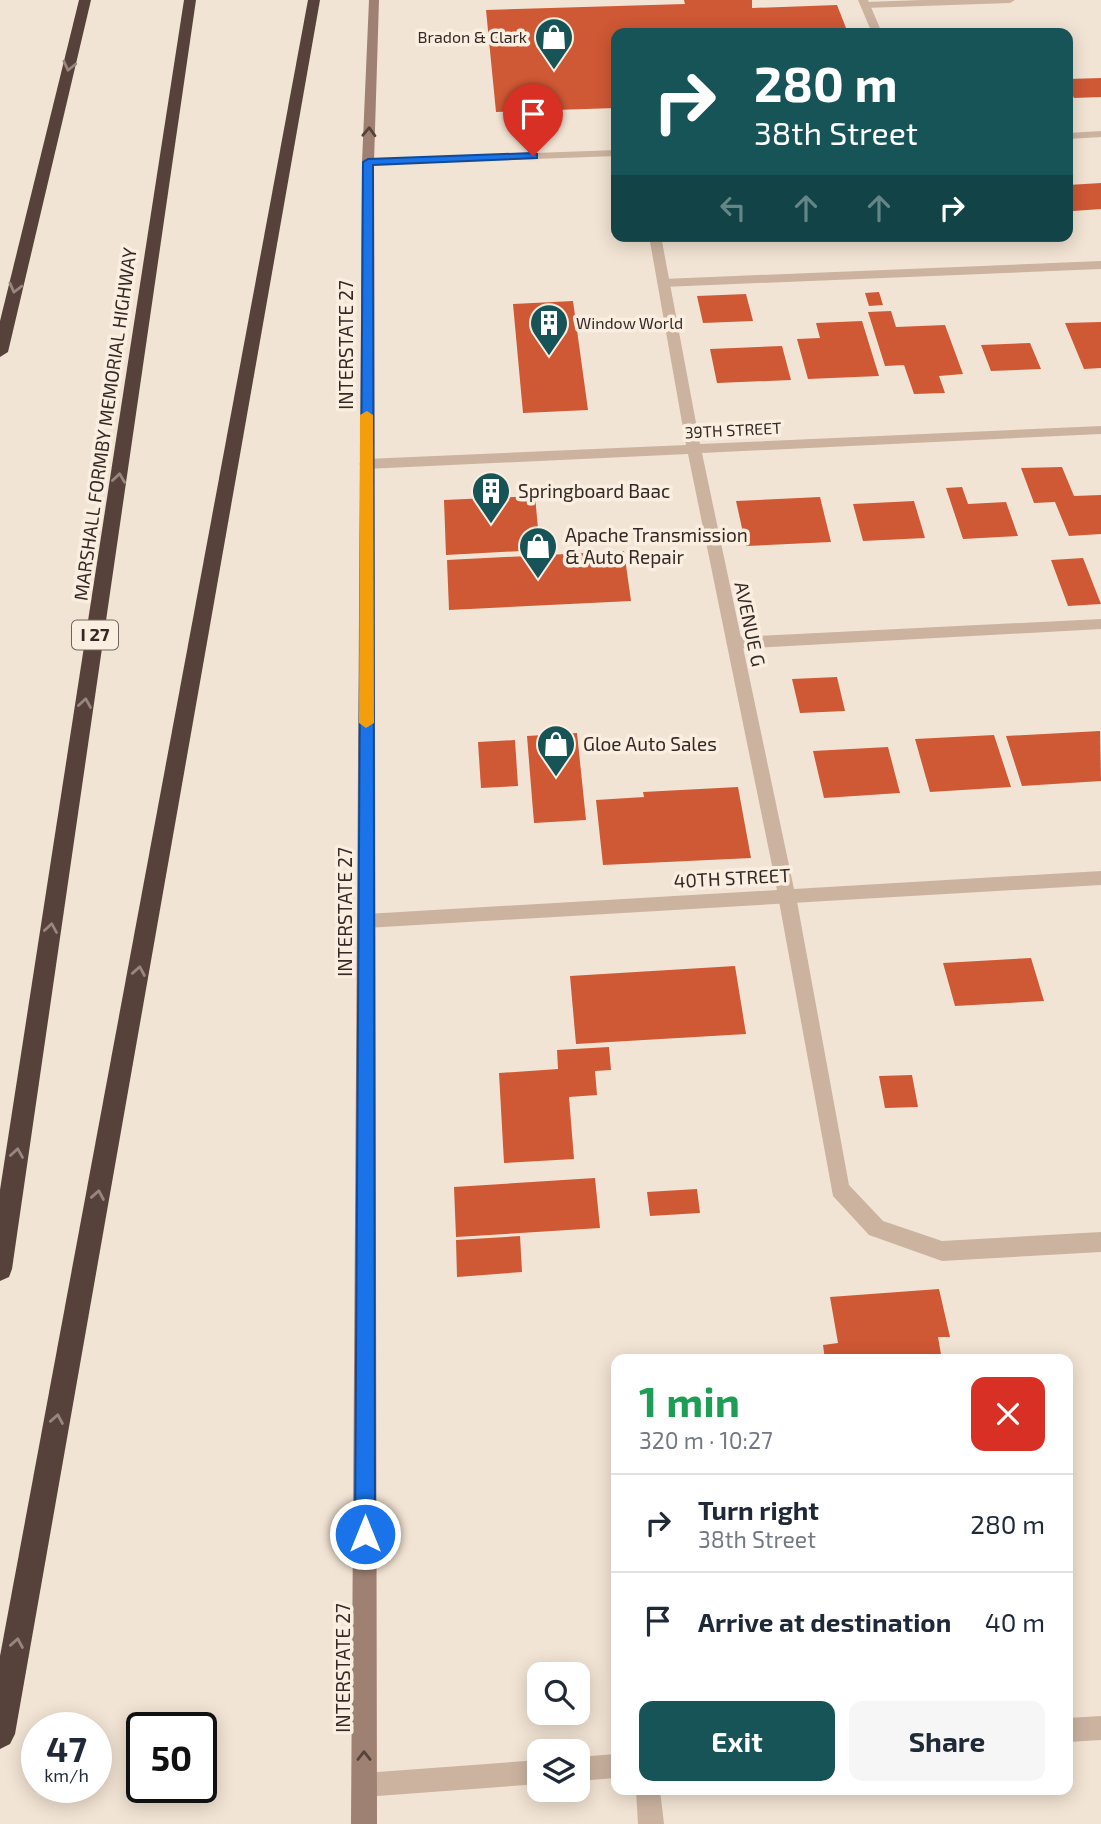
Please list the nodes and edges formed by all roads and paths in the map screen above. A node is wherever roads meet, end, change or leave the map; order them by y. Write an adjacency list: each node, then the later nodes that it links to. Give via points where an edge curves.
1 (85, 0): 15 (highway, one-way to 15)
2 (190, 0): 25 (highway, MARSHALL FORMBY MEMORIAL HIGHWAY / I 27, one-way to 2)
3 (314, 0): 28 (highway, one-way to 3)
4 (374, 0): 11 (main road, INTERSTATE 27, one-way to 4)
5 (1010, 0): 6 (street)
6 (864, 2): 7 (street)
7 (875, 28)
8 (1101, 134): 9 (street)
9 (1073, 136)
10 (611, 153): 11 (street)
11 (368, 162): 18 (main road, INTERSTATE 27)
12 (655, 242): 14 (street, AVENUE G)
13 (1101, 265): 14 (street)
14 (663, 284): 17 (street, AVENUE G)
15 (0, 352)
16 (1101, 430): 17 (street, 39TH STREET)
17 (694, 449): 18 (street, 39TH STREET); 20 (street, AVENUE G)
18 (366, 464): 23 (main road, INTERSTATE 27)
19 (1101, 624): 20 (street)
20 (734, 643): 22 (street, AVENUE G)
21 (1101, 878): 22 (street, 40TH STREET)
22 (787, 896): 23 (street, 40TH STREET); 24 (street, AVENUE G, via 840,1189 876,1228 942,1251)
23 (366, 921): 32 (main road, INTERSTATE 27, one-way to 23)
24 (1101, 1242)
25 (0, 1269)
26 (1101, 1728): 27 (street)
27 (1073, 1730)
28 (0, 1734)
29 (611, 1766): 30 (street)
30 (590, 1768)
31 (527, 1773): 32 (street)
32 (364, 1785): 34 (main road, INTERSTATE 27)
33 (648, 1795): 35 (street)
34 (364, 1824)
35 (651, 1824)

